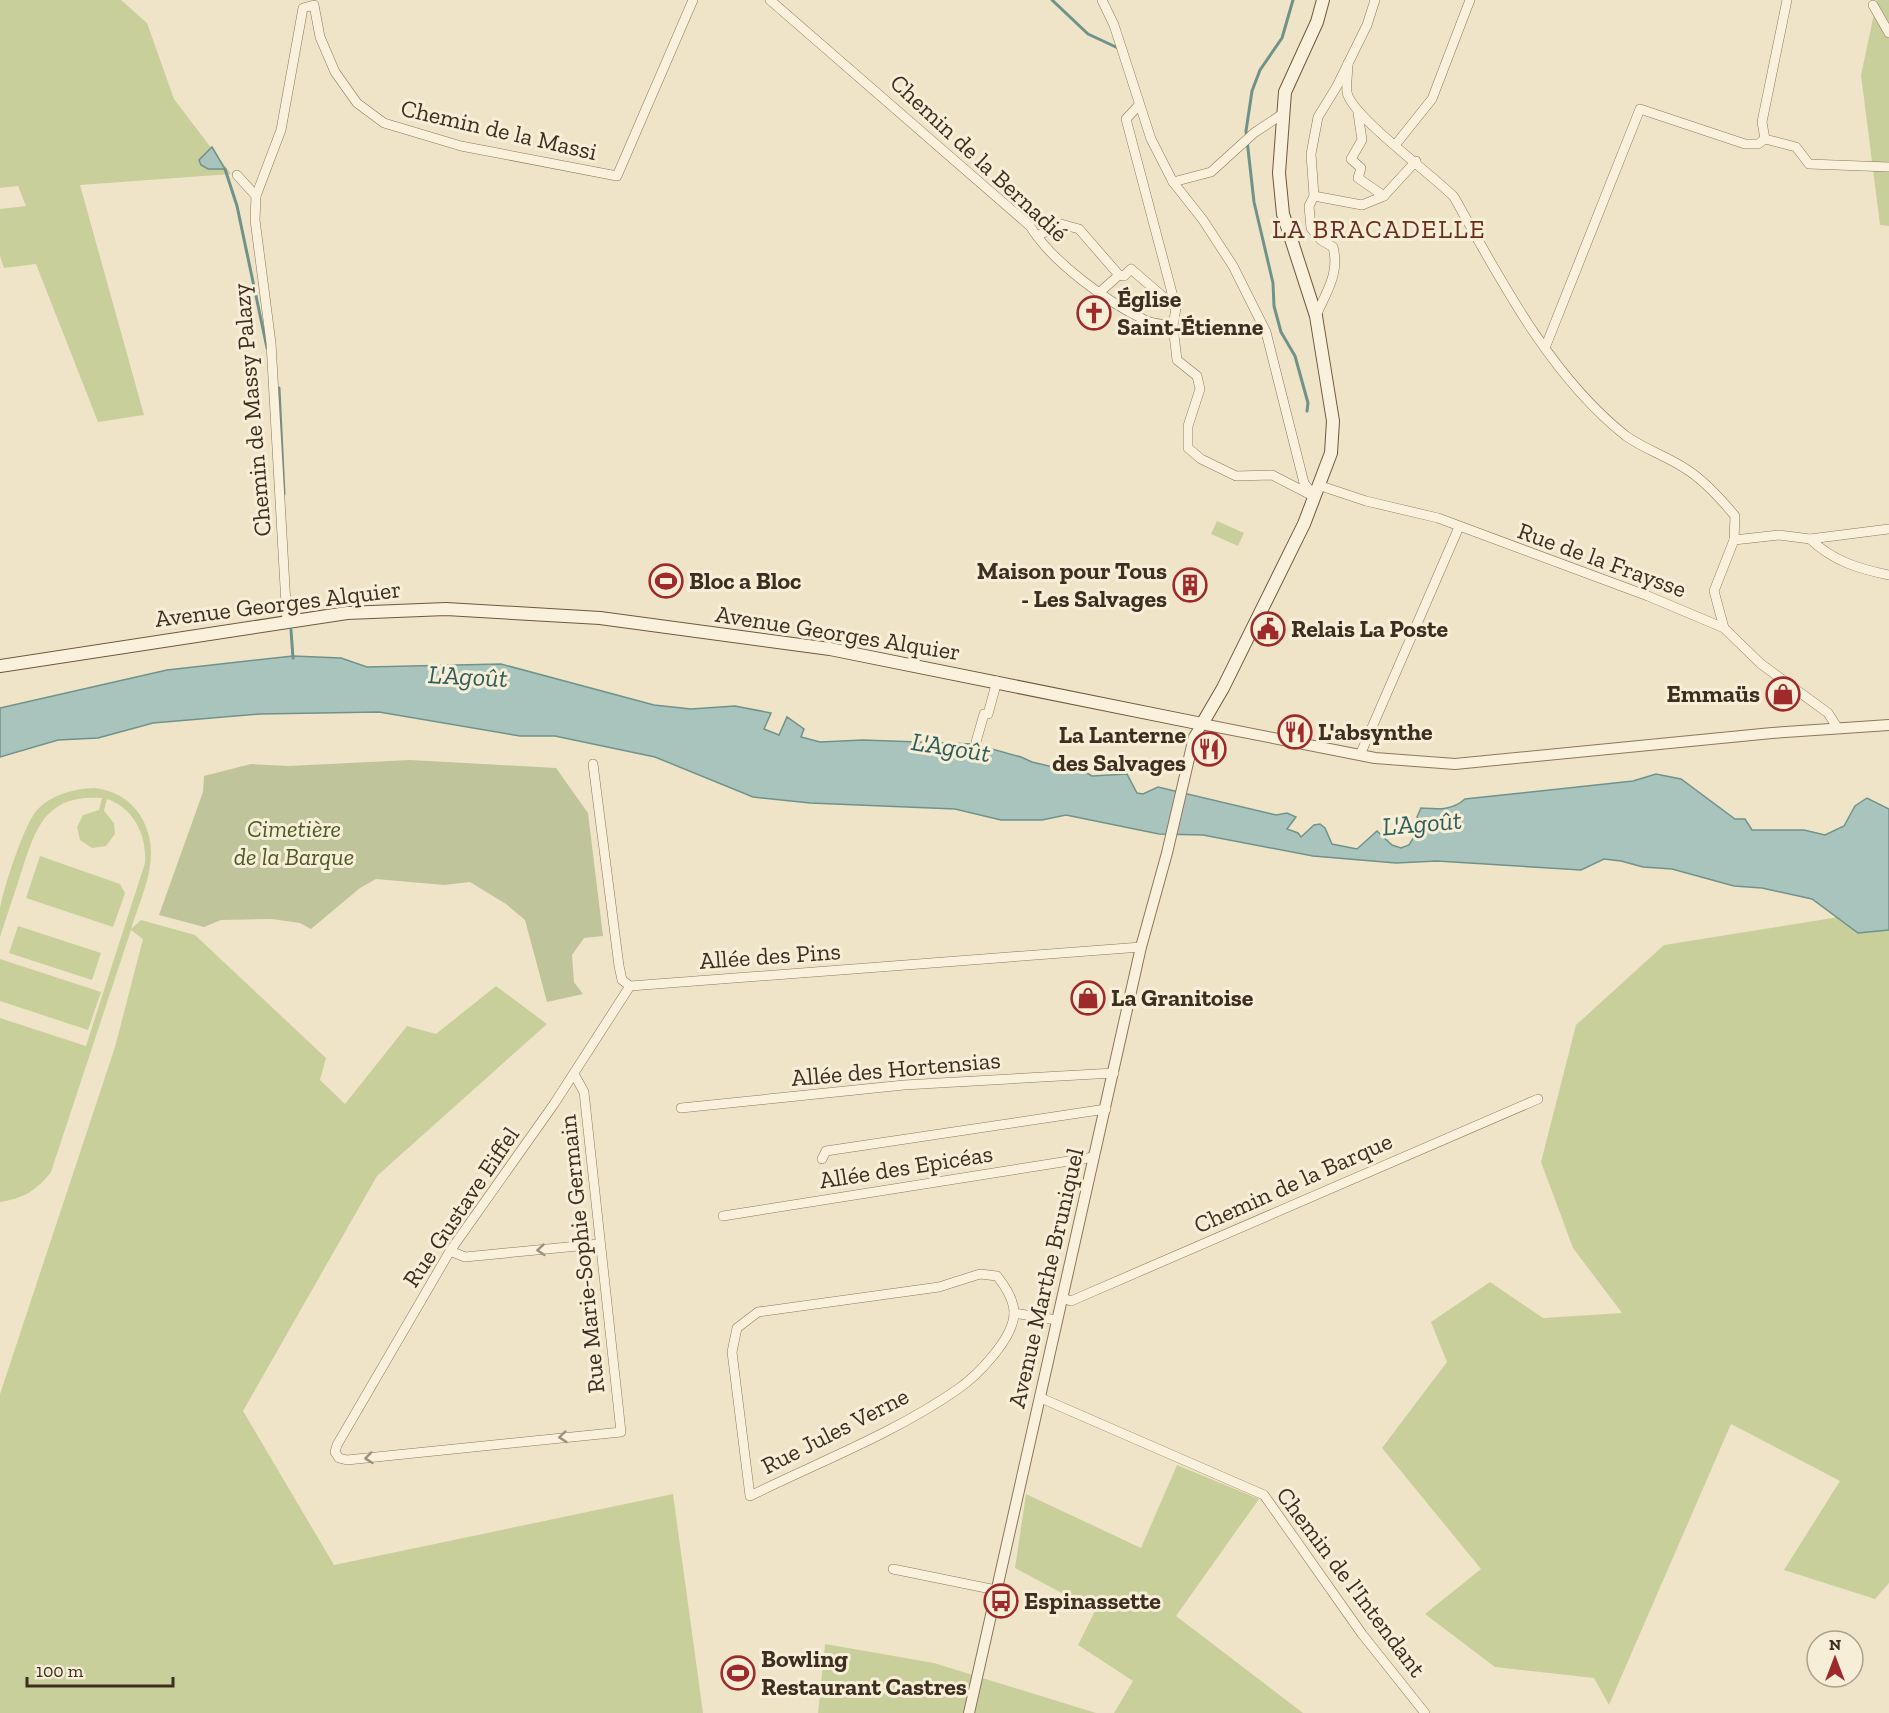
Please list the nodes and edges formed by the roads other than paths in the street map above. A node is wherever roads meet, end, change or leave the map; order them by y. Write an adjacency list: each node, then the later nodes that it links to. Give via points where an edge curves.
1 (693, 0): 20 (street, Chemin de la Massi, via 617,176 461,146 384,123 357,104 335,72 320,37 314,5 303,8 281,130)
2 (770, 0): 23 (street, Chemin de la Bernadié)
3 (1102, 0): 11 (street, via 1114,25)
4 (1323, 0): 13 (main road, via 1285,92)
5 (1376, 0): 10 (street)
6 (1470, 0): 15 (street, via 1432,99)
7 (1787, 0): 14 (street, via 1762,122)
8 (1873, 5): 9 (street)
9 (1889, 33)
10 (1348, 63): 12 (street, via 1347,93); 21 (street, via 1318,117 1311,154)
11 (1139, 105): 19 (street, via 1150,139); 26 (street, via 1126,119)
12 (1358, 112): 15 (street); 22 (street, via 1362,140 1351,159 1361,168 1358,178)
13 (1281, 115): 19 (street, via 1210,172); 27 (main road, via 1278,173 1283,214)
14 (1765, 140): 17 (street, via 1796,147 1809,164); 29 (street, via 1745,144 1640,109)
15 (1396, 144): 16 (street)
16 (1416, 161): 22 (street); 29 (street, via 1454,197)
17 (1889, 167)
18 (237, 175): 20 (street)
19 (1173, 182): 30 (street, via 1233,266 1266,332 1304,483)
20 (256, 196): 36 (street, Chemin de Massy Palazy, via 257,247 271,355)
21 (1314, 196): 22 (street, via 1362,205); 27 (street, via 1309,206 1311,228 1333,247 1336,259 1333,281)
22 (1384, 196)
23 (1037, 236): 24 (street, via 1061,224 1079,229); 25 (street, Chemin de la Bernadié)
24 (1119, 274): 25 (street); 26 (street, via 1124,276 1131,269)
25 (1100, 292): 28 (street, Chemin de la Bernadié, via 1147,321)
26 (1176, 308): 28 (street)
27 (1316, 316): 30 (main road, via 1333,421 1331,453)
28 (1173, 326): 30 (street, Rue de la Fraysse, via 1177,360 1197,376 1200,389 1188,426 1188,448 1236,476 1272,475 1302,490)
29 (1545, 348): 34 (street, via 1572,383 1627,436 1687,469 1719,497 1735,516)
30 (1318, 492): 31 (street, Rue de la Fraysse, via 1438,518); 40 (main road)
31 (1459, 527): 37 (street, Rue de la Fraysse, via 1628,588); 44 (street)
32 (1889, 528): 33 (street)
33 (1810, 539): 34 (street, via 1779,535); 35 (street, via 1822,551 1853,567)
34 (1734, 540): 37 (street, via 1714,591)
35 (1889, 575)
36 (287, 622): 38 (main road, Avenue Georges Alquier); 39 (main road, Avenue Georges Alquier, via 396,609 600,618 830,649)
37 (1724, 628): 42 (street, Rue de la Fraysse, via 1761,664 1828,713)
38 (0, 666)
39 (996, 681): 40 (main road, Avenue Georges Alquier); 43 (street)
40 (1202, 724): 44 (street); 46 (street, Avenue Marthe Bruniquel, via 1194,736)
41 (1889, 725): 42 (street)
42 (1837, 728): 44 (street, via 1455,764)
43 (976, 742)
44 (1360, 755)
45 (593, 764): 47 (street, via 622,980)
46 (1141, 947): 47 (street, Allée des Pins); 48 (street, Avenue Marthe Bruniquel)
47 (630, 986): 49 (street, Rue Gustave Eiffel)
48 (1114, 1073): 51 (street, Allée des Hortensias, via 904,1085); 52 (street, Avenue Marthe Bruniquel)
49 (574, 1074): 56 (street, Rue Marie-Sophie Germain, via 584,1092); 57 (street, Rue Gustave Eiffel)
50 (1538, 1099): 58 (street, Chemin de la Barque, via 1071,1301)
51 (681, 1108)
52 (1106, 1109): 53 (street, Avenue Marthe Bruniquel); 54 (street, via 826,1151)
53 (1095, 1157): 55 (street, Allée des Epicéas); 58 (street, Avenue Marthe Bruniquel)
54 (822, 1160)
55 (723, 1216)
56 (599, 1244): 57 (street, one-way to 57, via 465,1257); 62 (street, Rue Marie-Sophie Germain, one-way to 62, via 621,1432 347,1460)
57 (450, 1251): 62 (street, Rue Gustave Eiffel, via 340,1438)
58 (1063, 1298): 60 (street, Avenue Marthe Bruniquel)
59 (1014, 1313): 59 (street, Rue Jules Verne, via 1008,1334 985,1366 959,1388 885,1431 750,1496 732,1352 737,1328 758,1312 939,1287 980,1274 997,1276 1008,1290); 60 (street)
60 (1057, 1320): 61 (street, Avenue Marthe Bruniquel)
61 (1041, 1398): 64 (street, Avenue Marthe Bruniquel); 66 (street, Chemin de l'Intendant, via 1264,1495 1362,1634)
62 (336, 1455)
63 (893, 1569): 64 (street)
64 (996, 1590): 65 (street, Avenue Marthe Bruniquel)
65 (969, 1713)
66 (1425, 1713)

